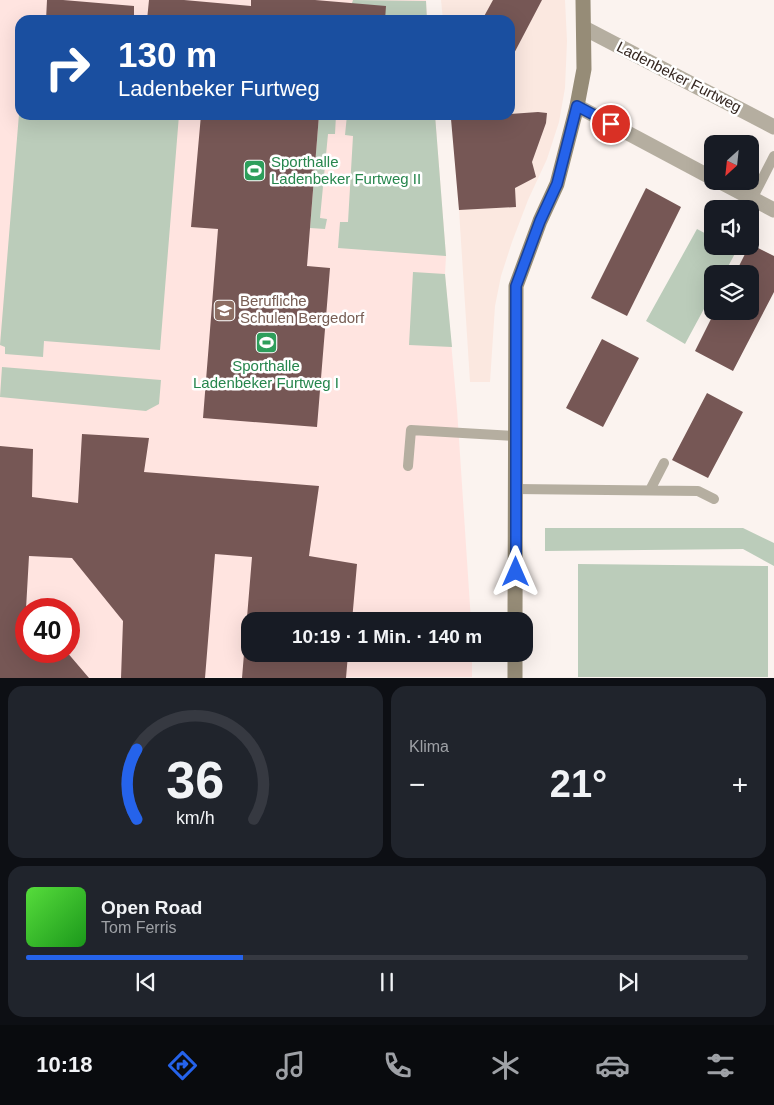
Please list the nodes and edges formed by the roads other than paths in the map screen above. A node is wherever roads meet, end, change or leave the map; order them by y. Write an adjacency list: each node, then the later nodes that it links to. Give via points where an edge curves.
1 (583, 0): 2 (street)
2 (584, 28): 3 (street, via 584,69); 4 (street, Ladenbeker Furtweg)
3 (577, 106): 6 (street); 10 (street, via 557,184 516,286)
4 (774, 126)
5 (774, 156): 8 (lane)
6 (704, 174)
7 (736, 190): 8 (street)
8 (752, 199): 9 (street)
9 (774, 210)
10 (516, 436): 12 (lane, via 411,430); 13 (street)
11 (664, 463): 14 (lane)
12 (408, 466)
13 (516, 489): 14 (lane); 16 (street)
14 (650, 490): 15 (lane, via 698,491)
15 (714, 499)
16 (516, 612)
17 (515, 662): 18 (street)
18 (515, 678)

